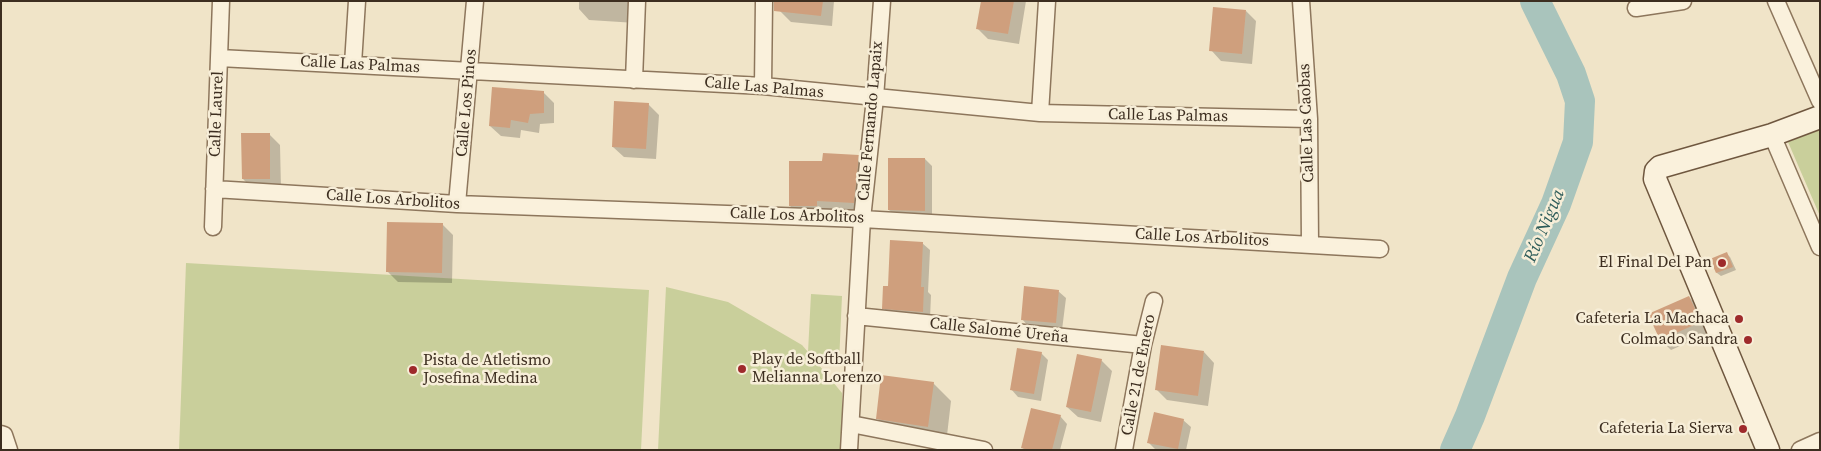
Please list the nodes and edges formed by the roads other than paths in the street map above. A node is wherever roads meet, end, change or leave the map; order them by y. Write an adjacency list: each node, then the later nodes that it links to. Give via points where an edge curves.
1 (221, 1): 12 (street, Calle Laurel)
2 (357, 1): 13 (street)
3 (475, 1): 14 (street, Calle Los Pinos)
4 (636, 1): 15 (street)
5 (764, 1): 16 (street)
6 (882, 1): 17 (street, Calle Fernando Lapaix)
7 (1047, 1): 19 (street)
8 (1300, 1): 21 (street, Calle Las Caobas)
9 (1683, 1): 11 (street)
10 (1776, 1): 18 (street)
11 (1636, 8)
12 (219, 58): 13 (street, Calle Las Palmas); 23 (street, Calle Laurel)
13 (353, 64): 14 (street, Calle Las Palmas)
14 (470, 70): 15 (street, Calle Las Palmas); 24 (street, Calle Los Pinos)
15 (634, 80): 16 (street, Calle Las Palmas)
16 (763, 86): 17 (street, Calle Las Palmas)
17 (874, 98): 19 (street, Calle Las Palmas); 25 (street, Calle Fernando Lapaix)
18 (1820, 101)
19 (1040, 113): 21 (street, Calle Las Palmas)
20 (1820, 117): 22 (main road)
21 (1308, 119): 27 (street, Calle Las Caobas)
22 (1772, 136): 28 (street); 38 (main road, via 1660,167 1655,178)
23 (214, 188): 24 (street, Calle Los Arbolitos); 26 (street, Calle Laurel)
24 (457, 204): 25 (street, Calle Los Arbolitos)
25 (862, 219): 27 (street, Calle Los Arbolitos); 31 (street, Calle Fernando Lapaix)
26 (213, 227)
27 (1310, 244): 29 (street, Calle Los Arbolitos)
28 (1820, 247)
29 (1380, 249)
30 (1154, 301): 32 (street, Calle 21 de Enero)
31 (856, 316): 32 (street, Calle Salomé Ureña); 33 (street, Calle Fernando Lapaix)
32 (1143, 346): 37 (street, Calle 21 de Enero)
33 (851, 424): 35 (street, Calle Fernando Lapaix); 36 (street)
34 (1820, 440): 39 (street)
35 (849, 450)
36 (984, 450)
37 (1124, 450)
38 (1768, 450)
39 (1800, 450)

